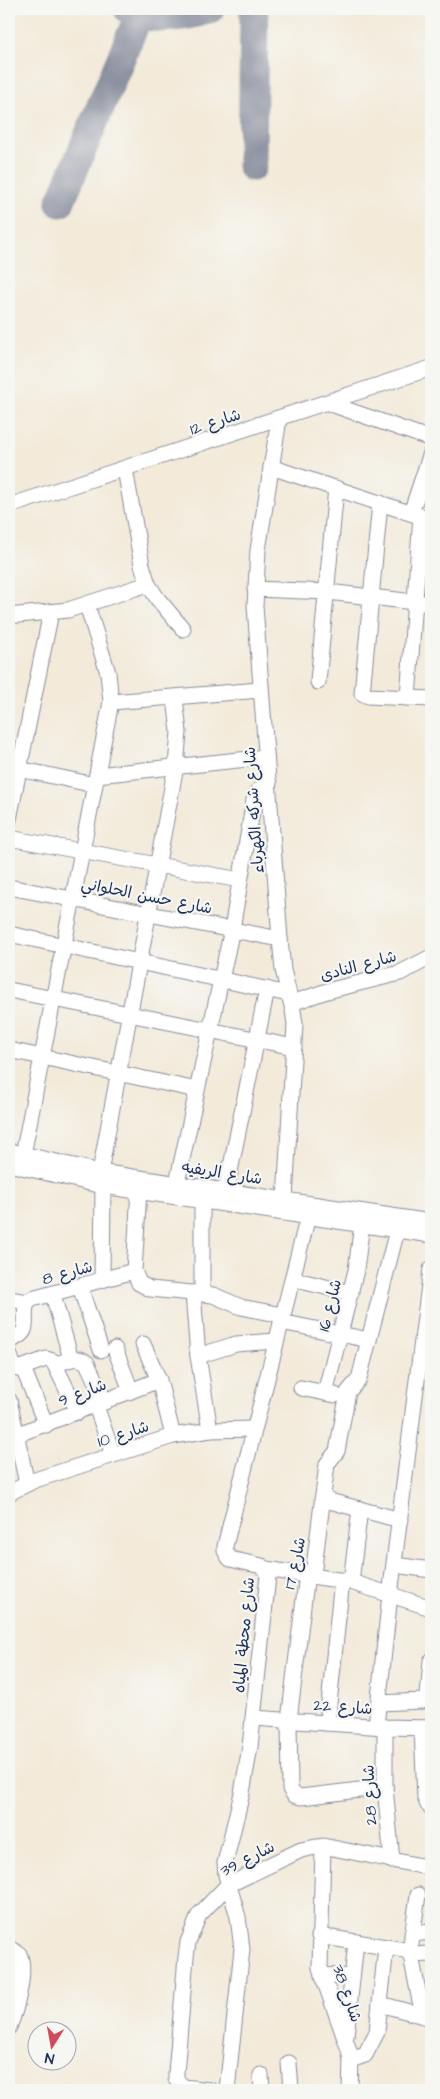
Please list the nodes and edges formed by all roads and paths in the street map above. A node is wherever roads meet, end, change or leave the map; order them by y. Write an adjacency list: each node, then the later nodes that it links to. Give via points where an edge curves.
1 (431, 368): 2 (street, شارع 12)
2 (328, 402): 3 (street, شارع 12); 4 (street)
3 (279, 419): 6 (street, شارع شركه الكهرباء); 7 (street, شارع 12)
4 (431, 439)
5 (431, 453): 11 (street)
6 (271, 467): 8 (street); 13 (street, شارع شركه الكهرباء)
7 (125, 469): 10 (street, شارع 12); 12 (street)
8 (336, 488): 9 (street); 14 (street)
9 (380, 503): 11 (street); 15 (street)
10 (9, 506)
11 (421, 516): 16 (street)
12 (148, 584): 18 (street); 21 (street)
13 (255, 589): 14 (street); 23 (street, شارع شركه الكهرباء)
14 (328, 592): 15 (street); 22 (street)
15 (371, 596): 16 (street); 25 (street, via 362,693)
16 (416, 602): 17 (street); 25 (street)
17 (431, 604)
18 (87, 605): 19 (street); 27 (street, via 108,674)
19 (51, 612): 20 (street); 30 (street)
20 (9, 616)
21 (183, 629)
22 (318, 682)
23 (260, 690): 24 (street); 28 (street, شارع شركه الكهرباء)
24 (175, 698): 27 (street); 29 (street)
25 (408, 698): 26 (street)
26 (431, 700)
27 (111, 702): 31 (street)
28 (266, 757): 29 (street); 32 (street, شارع شركه الكهرباء)
29 (176, 766): 31 (street); 36 (street)
30 (19, 769): 31 (street); 33 (street)
31 (96, 780): 35 (street)
32 (268, 783): 37 (street, via 254,800); 43 (street, شارع شركه الكهرباء)
33 (9, 819)
34 (9, 838): 35 (street)
35 (82, 852): 36 (street); 39 (street)
36 (158, 866): 37 (street); 40 (street)
37 (240, 880): 41 (street)
38 (9, 887): 39 (street, شارع حسن الحلواني)
39 (73, 899): 40 (street, شارع حسن الحلواني); 44 (street)
40 (150, 913): 41 (street, شارع حسن الحلواني); 46 (street)
41 (232, 929): 43 (street, شارع حسن الحلواني); 47 (street)
42 (9, 934): 44 (street)
43 (280, 938): 50 (street, شارع شركه الكهرباء)
44 (64, 946): 46 (street); 51 (street)
45 (431, 957): 50 (street, شارع النادى, via 400,973)
46 (141, 962): 47 (street); 52 (street)
47 (221, 979): 48 (street); 53 (street)
48 (267, 989): 50 (street); 54 (street)
49 (9, 990): 51 (street)
50 (290, 998): 55 (street, شارع شركه الكهرباء)
51 (53, 999): 52 (street); 57 (street)
52 (131, 1015): 53 (street); 58 (street)
53 (210, 1030): 54 (street); 59 (street)
54 (256, 1040): 55 (street); 65 (street)
55 (294, 1047): 67 (street, شارع شركه الكهرباء)
56 (9, 1050): 57 (street)
57 (42, 1058): 58 (street); 60 (street)
58 (120, 1074): 59 (street); 62 (street)
59 (197, 1090): 63 (street)
60 (16, 1153): 62 (street, شارع الريفيه)
61 (9, 1164): 62 (street, شارع الريفيه)
62 (102, 1179): 63 (street, شارع الريفيه); 64 (street, شارع الريفيه); 76 (street)
63 (177, 1183): 65 (street, شارع الريفيه)
64 (139, 1191): 66 (street, شارع الريفيه); 74 (street)
65 (226, 1191): 67 (street, شارع الريفيه)
66 (202, 1201): 67 (street, شارع الريفيه); 78 (street)
67 (288, 1204): 68 (street, شارع الريفيه); 69 (street, شارع الريفيه)
68 (308, 1216): 70 (street, شارع الريفيه); 75 (street, شارع محطة المياه)
69 (431, 1222)
70 (362, 1224): 71 (street, شارع الريفيه); 79 (street, شارع 16)
71 (396, 1230): 72 (street, شارع الريفيه); 85 (street, شارع 17)
72 (431, 1235)
73 (431, 1268): 93 (street, شارع 28)
74 (134, 1270): 76 (street, شارع 8); 78 (street, via 144,1287)
75 (292, 1279): 79 (street); 83 (street, شارع محطة المياه)
76 (102, 1280): 77 (street, شارع 8)
77 (80, 1287): 80 (street, شارع 8); 97 (street)
78 (198, 1293): 83 (street); 90 (street)
79 (351, 1293): 84 (street, شارع 16)
80 (53, 1294): 82 (street, شارع 8); 91 (street)
81 (9, 1299): 82 (street)
82 (28, 1302): 86 (street, شارع 8, via 25,1331)
83 (282, 1318): 84 (street); 87 (street, شارع محطة المياه)
84 (340, 1334): 85 (street); 98 (street, شارع 16)
85 (369, 1340): 99 (street, شارع 17, via 359,1379)
86 (9, 1341)
87 (276, 1341): 90 (street, via 236,1344); 104 (street, شارع محطة المياه)
88 (143, 1344): 95 (street)
89 (9, 1353): 94 (street, via 16,1368)
90 (198, 1356): 105 (street)
91 (71, 1359): 92 (street); 101 (street, via 80,1358 87,1363)
92 (55, 1365): 94 (street, via 46,1359); 102 (street)
93 (425, 1365): 113 (street, شارع 28)
94 (24, 1368): 103 (street)
95 (159, 1380): 97 (street, شارع 9); 106 (street)
96 (301, 1388): 98 (street)
97 (131, 1391): 101 (street, شارع 9)
98 (325, 1393): 99 (street)
99 (346, 1398): 111 (street, شارع 17, via 336,1452 327,1464)
100 (9, 1400): 107 (street)
101 (100, 1404): 102 (street, شارع 9); 108 (street)
102 (78, 1412): 103 (street, شارع 9)
103 (46, 1425): 107 (street, شارع 9)
104 (254, 1429): 105 (street, شارع 10); 115 (street, شارع محطة المياه, via 225,1551 234,1560 258,1564)
105 (210, 1430): 106 (street, شارع 10)
106 (173, 1436): 108 (street, شارع 10)
107 (14, 1437): 109 (street)
108 (113, 1455): 109 (street, شارع 10)
109 (27, 1484): 110 (street, شارع 10)
110 (9, 1493)
111 (322, 1499): 112 (street); 117 (street, شارع 17, via 314,1567)
112 (360, 1509): 113 (street); 118 (street)
113 (400, 1520): 114 (street, شارع 28)
114 (395, 1565): 116 (street); 119 (street, شارع 28)
115 (266, 1569): 117 (street); 123 (street, شارع محطة المياه, via 268,1576)
116 (431, 1570)
117 (310, 1575): 118 (street); 124 (street, شارع 17, via 306,1582)
118 (347, 1581): 119 (street); 125 (street)
119 (390, 1595): 120 (street); 122 (street, شارع 28)
120 (431, 1608)
121 (431, 1661): 122 (street, via 426,1699)
122 (379, 1703): 126 (street, شارع 28)
123 (253, 1718): 124 (street, شارع 22); 133 (street, شارع محطة المياه, via 242,1793 226,1857)
124 (289, 1720): 125 (street, شارع 22); 128 (street, شارع 17, via 290,1789 294,1795 301,1797)
125 (327, 1723): 126 (street, شارع 22)
126 (380, 1727): 127 (street, شارع 22); 128 (street, شارع 28)
127 (427, 1728): 129 (street, via 425,1798)
128 (385, 1787): 131 (street, شارع 28)
129 (431, 1807)
130 (323, 1846): 131 (street, شارع 39); 133 (street, شارع 39, via 302,1850); 137 (street, شارع 38)
131 (392, 1861): 132 (street, شارع 39)
132 (431, 1868)
133 (228, 1885): 154 (street, شارع 39, via 199,1915 188,1942 185,1966 176,2079 183,2087); 155 (street, شارع محطة المياه, via 238,1917 242,1949)
134 (420, 1895): 136 (street)
135 (431, 1932): 136 (street)
136 (412, 1934): 141 (street)
137 (319, 1936): 138 (street); 143 (street, شارع 38)
138 (356, 1942): 139 (street); 144 (street)
139 (386, 1947): 141 (street); 147 (street)
140 (9, 1948): 145 (street, via 22,1959)
141 (410, 1953): 142 (street); 146 (street)
142 (431, 1954)
143 (322, 1975): 144 (street); 150 (street, شارع 38)
144 (352, 1977): 150 (street)
145 (13, 1994): 149 (street)
146 (425, 1996): 148 (street)
147 (380, 2004): 148 (street); 151 (street, via 374,2041 365,2055)
148 (427, 2017)
149 (9, 2027)
150 (346, 2040): 151 (street, شارع 38)
151 (351, 2060): 158 (street, شارع 38)
152 (290, 2063): 157 (street)
153 (261, 2075): 156 (street)
154 (210, 2090)
155 (227, 2090)
156 (262, 2090)
157 (291, 2090)
158 (350, 2090)

